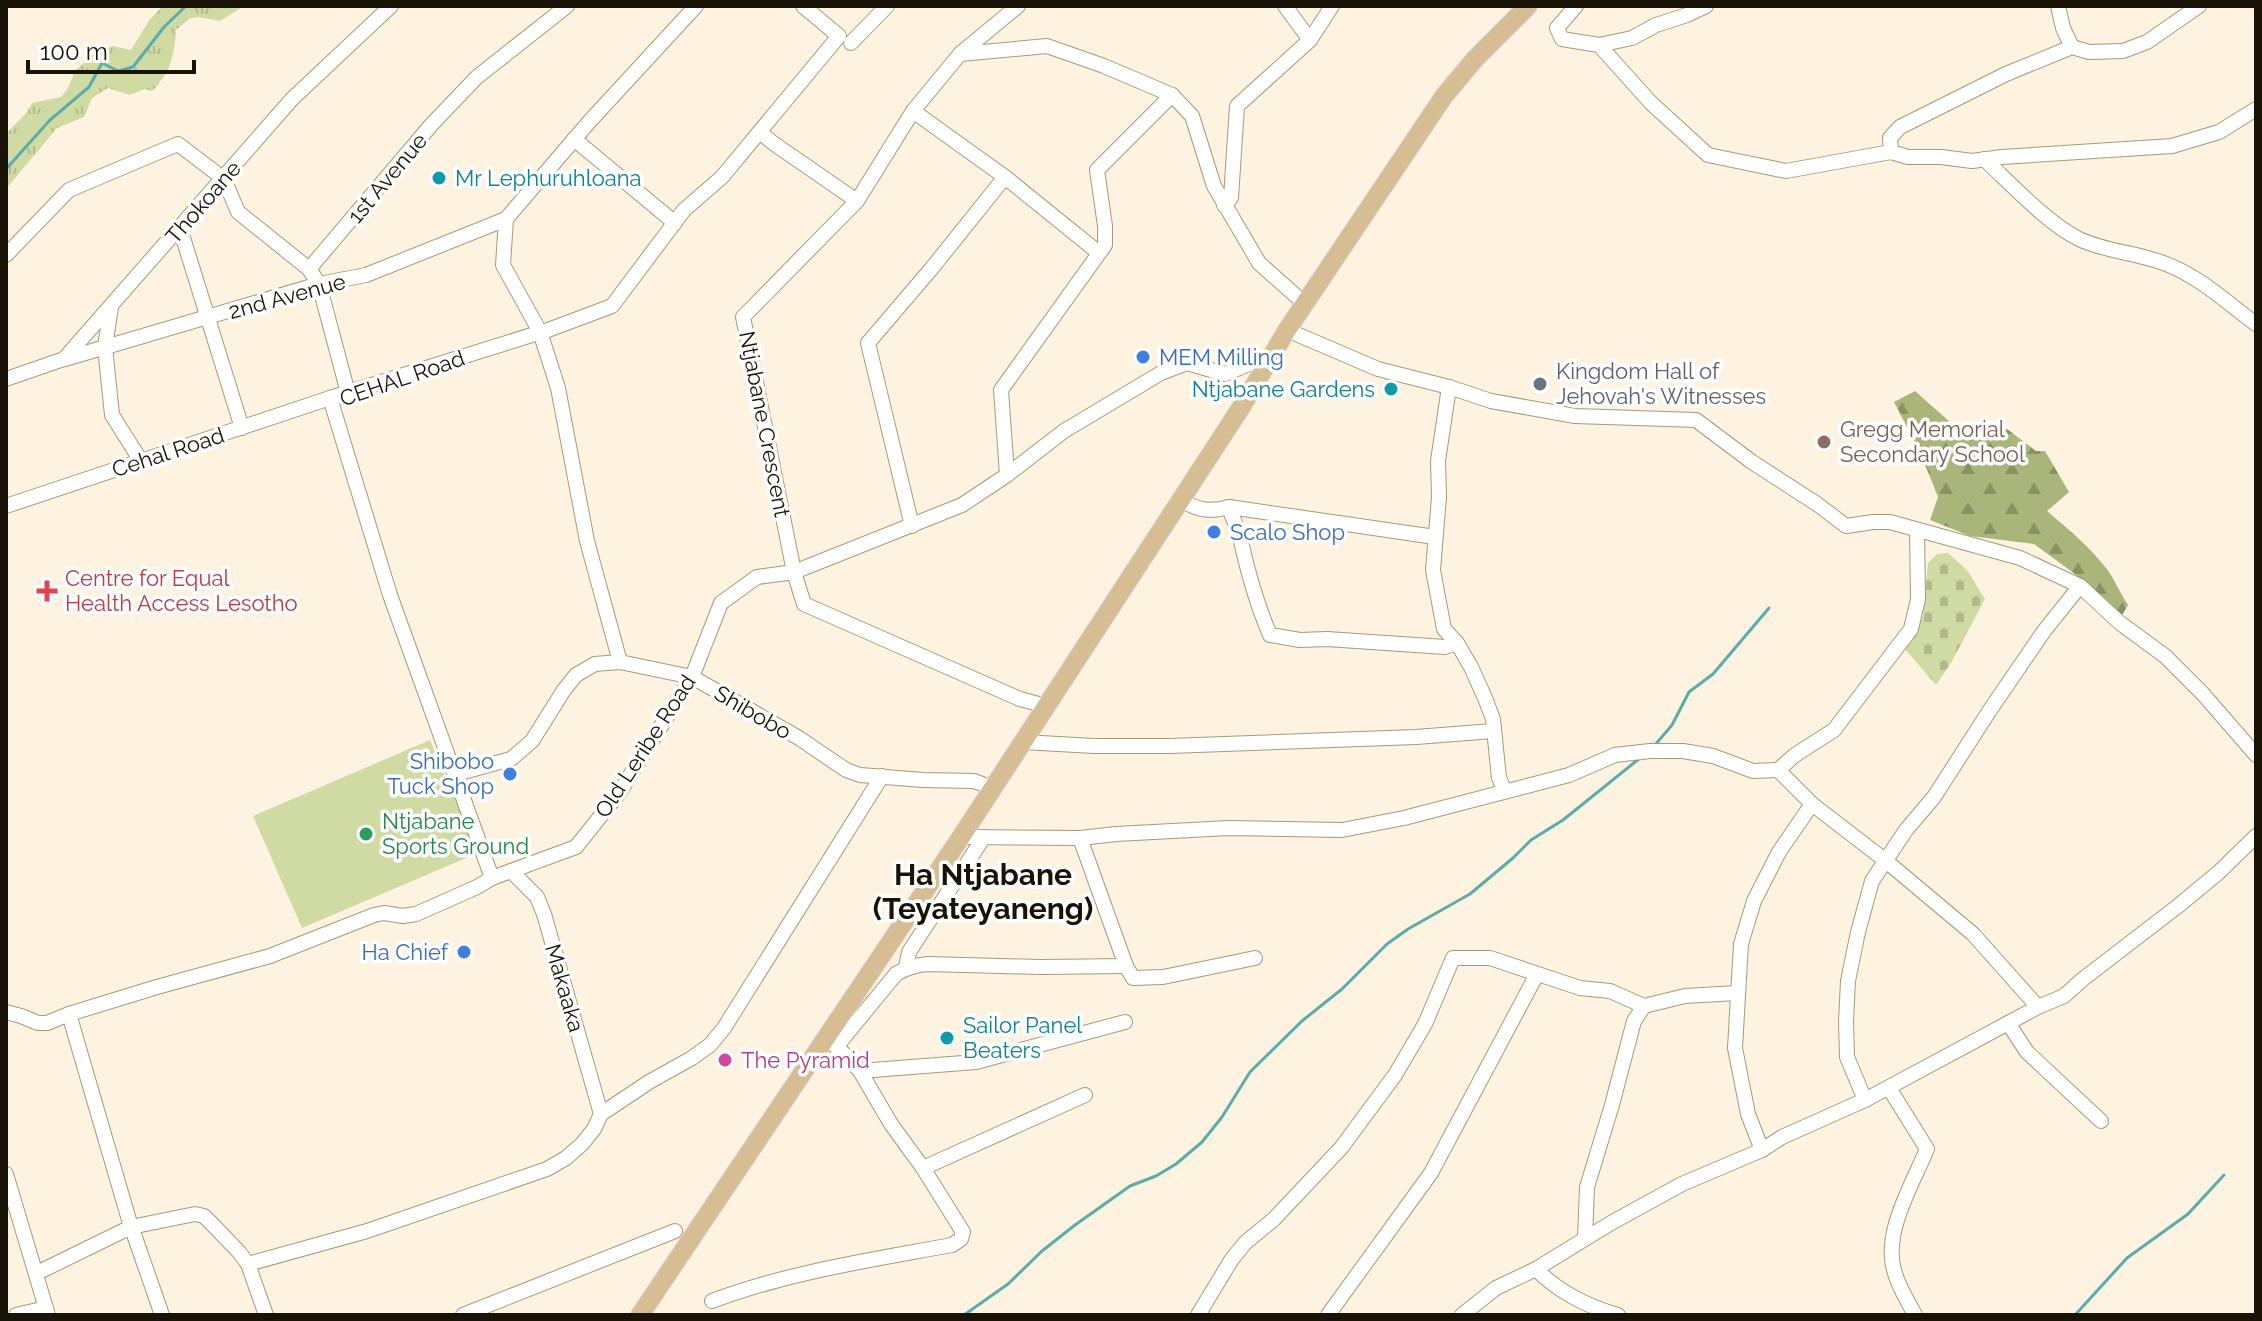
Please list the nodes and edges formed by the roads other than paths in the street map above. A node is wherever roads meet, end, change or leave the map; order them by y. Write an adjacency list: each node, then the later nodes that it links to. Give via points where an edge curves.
1 (391, 6): 27 (street, Thokoane, via 292,99)
2 (567, 6): 35 (street, 1st Avenue, via 477,77)
3 (696, 6): 23 (street, 2nd Avenue)
4 (803, 6): 14 (street)
5 (887, 6): 14 (street, CEHAL Road)
6 (1018, 6): 18 (street, Ntjabane Crescent)
7 (1285, 6): 15 (street)
8 (1332, 6): 15 (street)
9 (1528, 6): 37 (main road, via 1444,96)
10 (1576, 6): 16 (street, via 1557,28 1562,39)
11 (1706, 6): 16 (street, via 1632,38)
12 (2058, 6): 17 (street)
13 (2199, 6): 17 (street, via 2147,42 2123,51)
14 (845, 40): 22 (street, CEHAL Road)
15 (1310, 40): 29 (street, via 1237,106 1231,198)
16 (1599, 45): 24 (street, via 1708,155 1786,171)
17 (2072, 47): 24 (street, via 1900,127 1890,138)
18 (960, 54): 19 (street, via 1047,46); 21 (street, Ntjabane Crescent)
19 (1172, 95): 29 (street, via 1192,116); 33 (street, via 1097,170 1105,226 1105,245)
20 (2256, 109): 25 (street, via 2219,132 2172,146)
21 (913, 111): 26 (street); 28 (street, Ntjabane Crescent)
22 (760, 132): 28 (street); 31 (street, CEHAL Road)
23 (574, 139): 30 (street, 2nd Avenue); 31 (street)
24 (1891, 152): 25 (street)
25 (1984, 159): 40 (street, via 2079,239 2153,259 2192,276)
26 (1005, 177): 33 (street); 56 (street, via 868,343)
27 (224, 179): 32 (street, Thokoane); 34 (street, via 178,144 69,190); 35 (street, via 238,212)
28 (857, 201): 59 (street, Ntjabane Crescent, via 743,317)
29 (1224, 205): 37 (street, via 1259,263)
30 (506, 219): 36 (street, 2nd Avenue, via 366,275); 42 (street, via 503,265)
31 (675, 223): 42 (street, CEHAL Road, via 612,306)
32 (180, 228): 38 (street, Thokoane); 39 (street)
33 (1099, 253): 52 (street, via 1001,390)
34 (6, 255)
35 (309, 269): 36 (street)
36 (319, 284): 39 (street, 2nd Avenue); 48 (street)
37 (1305, 304): 41 (main road)
38 (111, 306): 43 (street); 44 (street, Thokoane)
39 (208, 317): 43 (street, 2nd Avenue); 50 (street)
40 (2256, 324)
41 (1287, 330): 45 (main road); 47 (street, via 1378,369)
42 (540, 332): 48 (street, CEHAL Road); 62 (street, via 558,388 587,541)
43 (105, 347): 44 (street, 2nd Avenue); 51 (street, via 112,415)
44 (64, 359): 46 (street, Thokoane)
45 (1264, 368): 52 (street, Old Leribe Road, via 1251,363 1225,374 1187,363 1161,373 1064,431); 53 (main road)
46 (6, 379)
47 (1449, 387): 57 (street, via 1491,401 1575,416 1696,420 1846,526 1890,522); 58 (street, via 1438,461)
48 (348, 393): 49 (street, CEHAL Road)
49 (330, 398): 50 (street, Cehal Road); 69 (street, CEHAL Road, via 390,595)
50 (242, 428): 51 (street, Cehal Road)
51 (141, 461): 54 (street, Cehal Road)
52 (1007, 475): 56 (street, Old Leribe Road, via 962,505)
53 (1181, 499): 55 (street, via 1211,512); 64 (main road)
54 (6, 506)
55 (1229, 507): 58 (street); 61 (street, via 1270,635 1445,647)
56 (912, 526): 59 (street, Old Leribe Road)
57 (1917, 530): 60 (street, via 2020,558); 68 (street, via 1918,599 1911,629 1834,730)
58 (1435, 537): 61 (street, via 1433,570 1444,629)
59 (794, 572): 63 (street, Old Leribe Road, via 757,577 721,603); 64 (street, Ntjabane Crescent, via 804,604)
60 (2080, 586): 67 (street, via 2165,656); 78 (street)
61 (1457, 643): 65 (street, via 1485,698)
62 (620, 662): 63 (street, Shibobo); 69 (street, Shibobo, via 595,664 576,675 532,741 511,759)
63 (692, 677): 70 (street, Shibobo, via 846,770); 79 (street, Old Leribe Road, via 619,793 576,847)
64 (1046, 706): 66 (main road)
65 (1493, 731): 66 (street, via 1170,746); 72 (street)
66 (1023, 742): 71 (main road)
67 (2256, 755)
68 (1778, 770): 72 (street, via 1753,771 1683,751 1650,751 1615,755 1569,775); 73 (street)
69 (456, 774): 80 (street, CEHAL Road)
70 (882, 776): 71 (street, Shibobo, via 974,781); 97 (street, via 710,1045)
71 (993, 788): 75 (main road)
72 (1505, 791): 77 (street, via 1342,830 1229,828)
73 (1812, 804): 78 (street); 85 (street, via 1754,901 1741,944)
74 (2256, 836): 87 (street, via 2218,873 2064,996)
75 (961, 837): 76 (street); 92 (main road)
76 (984, 837): 77 (street); 83 (street, via 909,952)
77 (1080, 838): 82 (street)
78 (1886, 861): 87 (street, via 1973,934); 96 (street, via 1872,881 1848,981 1847,1057)
79 (511, 871): 80 (street, Old Leribe Road); 97 (street, Makaaka, via 537,897 544,914)
80 (492, 878): 89 (street, Old Leribe Road, via 416,914 374,915 270,956)
81 (1255, 958): 82 (street, via 1163,977 1133,978)
82 (1126, 966): 83 (street)
83 (906, 968): 92 (street)
84 (1537, 974): 86 (street, via 1610,991); 115 (street, via 1490,958 1453,958 1425,1024 1387,1086 1332,1159 1245,1243); 116 (street, via 1431,1173)
85 (1737, 993): 86 (street, via 1685,996); 99 (street, via 1735,1048 1748,1114)
86 (1644, 1006): 104 (street, via 1634,1021 1587,1187)
87 (2038, 1007): 91 (street)
88 (6, 1012): 89 (street, Old Leribe Road, via 38,1023)
89 (69, 1014): 102 (street)
90 (1125, 1022): 93 (street, via 976,1062)
91 (2008, 1023): 94 (street); 98 (street, via 2027,1052)
92 (832, 1042): 93 (street); 114 (main road)
93 (860, 1071): 100 (street)
94 (1889, 1088): 96 (street); 119 (street, via 1927,1149 1903,1201 1893,1242 1892,1267)
95 (1085, 1095): 100 (street)
96 (1865, 1100): 99 (street)
97 (601, 1114): 105 (street, via 582,1144 547,1169 367,1231)
98 (2101, 1121)
99 (1762, 1150): 104 (street, via 1682,1184)
100 (923, 1168): 108 (street, via 963,1232 956,1243 762,1283)
101 (6, 1176): 107 (street)
102 (131, 1227): 105 (street, via 204,1216); 107 (street); 111 (street)
103 (675, 1231): 113 (street)
104 (1585, 1238): 106 (street)
105 (248, 1264): 112 (street)
106 (1536, 1269): 117 (street, via 1496,1288); 118 (street, via 1594,1308)
107 (37, 1273): 109 (street)
108 (712, 1301)
109 (47, 1312): 110 (street)
110 (16, 1315)
111 (162, 1315)
112 (266, 1315)
113 (463, 1315)
114 (640, 1315)
115 (1198, 1315)
116 (1328, 1315)
117 (1462, 1315)
118 (1618, 1315)
119 (1915, 1315)

